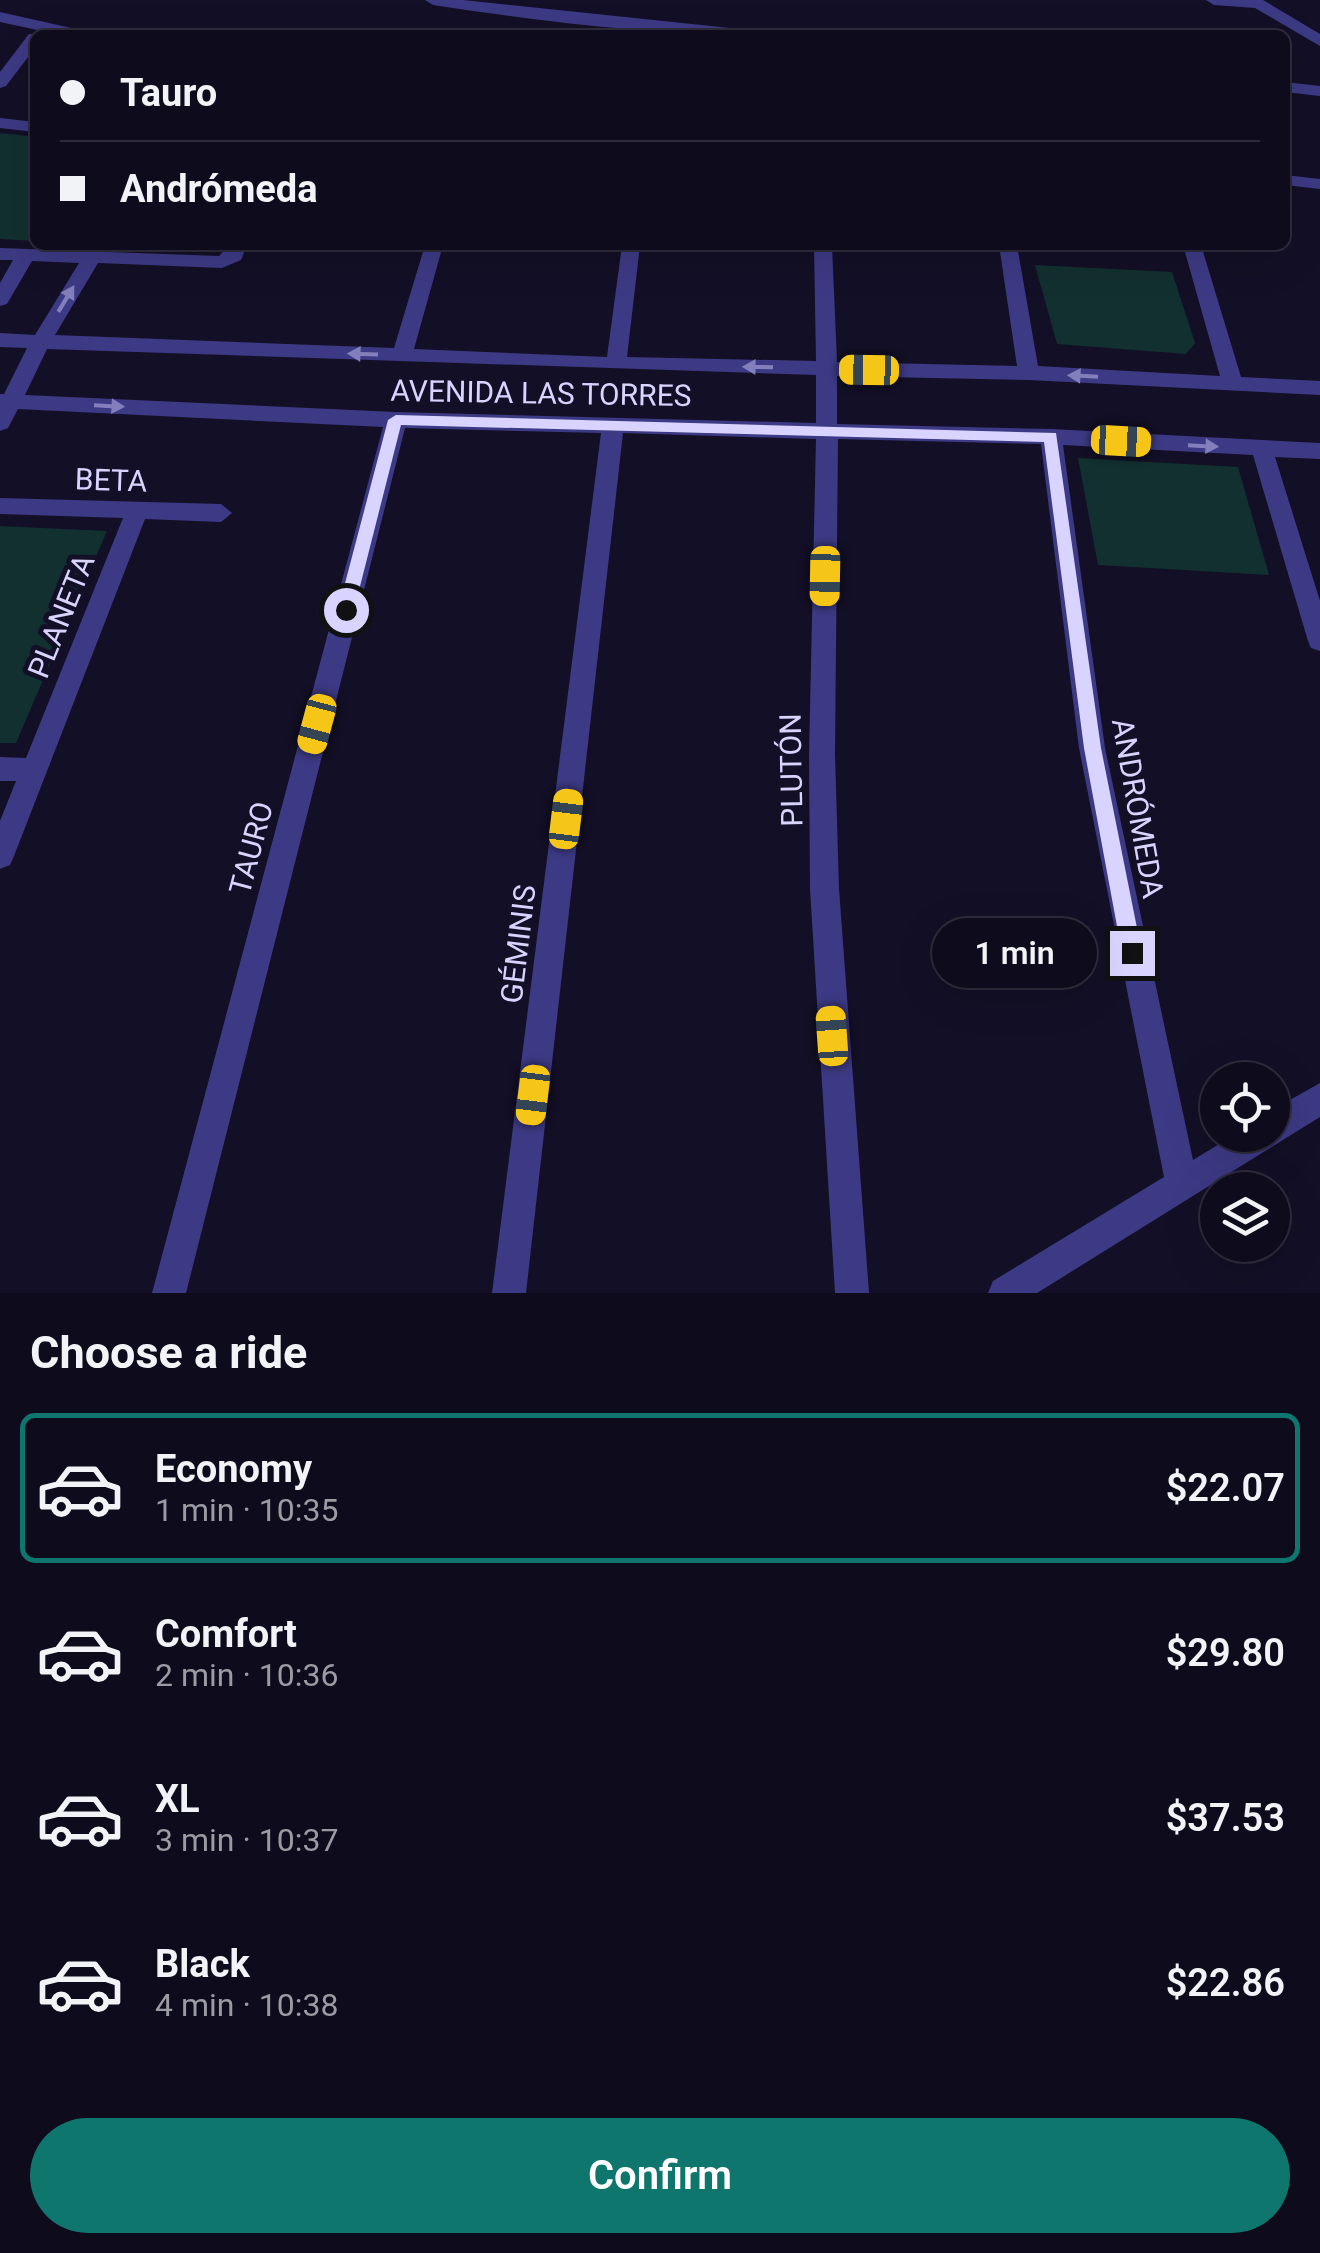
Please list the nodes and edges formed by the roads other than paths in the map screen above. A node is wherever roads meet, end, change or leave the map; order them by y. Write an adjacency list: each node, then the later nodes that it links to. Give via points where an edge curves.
1 (433, 0): 4 (street)
2 (1214, 0): 3 (street)
3 (1255, 2): 9 (street)
4 (521, 6): 7 (street); 8 (street)
5 (0, 17): 6 (street)
6 (30, 30)
7 (509, 30)
8 (710, 30)
9 (1320, 40)
10 (30, 45): 11 (street)
11 (0, 84)
12 (1290, 88): 13 (street)
13 (1320, 91)
14 (0, 123): 15 (street)
15 (30, 127)
16 (1290, 181): 17 (street)
17 (1320, 184)
18 (236, 250): 26 (street, via 222,262)
19 (433, 250): 30 (street)
20 (630, 250): 31 (street)
21 (823, 250): 32 (street, PLUTÓN)
22 (1009, 250): 33 (street)
23 (1193, 250): 34 (street)
24 (0, 254): 25 (street)
25 (26, 255): 26 (street); 27 (street)
26 (92, 258): 29 (street, one-way to 26)
27 (0, 300)
28 (0, 340): 29 (street, AVENIDA LAS TORRES)
29 (41, 341): 30 (street, AVENIDA LAS TORRES, one-way to 29); 36 (street)
30 (402, 355): 31 (street, AVENIDA LAS TORRES)
31 (616, 364): 32 (street, AVENIDA LAS TORRES, one-way to 31)
32 (829, 369): 33 (street, AVENIDA LAS TORRES); 40 (street, PLUTÓN)
33 (1029, 373): 34 (street, AVENIDA LAS TORRES, one-way to 33)
34 (1232, 385): 35 (street, AVENIDA LAS TORRES)
35 (1320, 388)
36 (6, 401): 37 (street, AVENIDA LAS TORRES, one-way to 37); 38 (street)
37 (396, 420): 39 (street, AVENIDA LAS TORRES); 55 (street, TAURO)
38 (0, 423)
39 (613, 424): 40 (street, AVENIDA LAS TORRES); 56 (street, GÉMINIS)
40 (828, 432): 41 (street, AVENIDA LAS TORRES); 57 (street, PLUTÓN, via 822,775)
41 (1051, 437): 42 (street, AVENIDA LAS TORRES, one-way to 42); 54 (street, ANDRÓMEDA, via 1092,748)
42 (1262, 449): 43 (street, AVENIDA LAS TORRES); 47 (street)
43 (1320, 451)
44 (0, 506): 45 (street, BETA)
45 (138, 511): 46 (street, BETA); 49 (street, PLANETA)
46 (221, 512)
47 (1320, 641)
48 (0, 768): 49 (street)
49 (34, 770): 50 (street, PLANETA)
50 (0, 856)
51 (1320, 1099): 52 (street)
52 (1290, 1118)
53 (1237, 1152): 54 (street)
54 (1182, 1187): 58 (street)
55 (169, 1293)
56 (509, 1293)
57 (852, 1293)
58 (1005, 1293)

